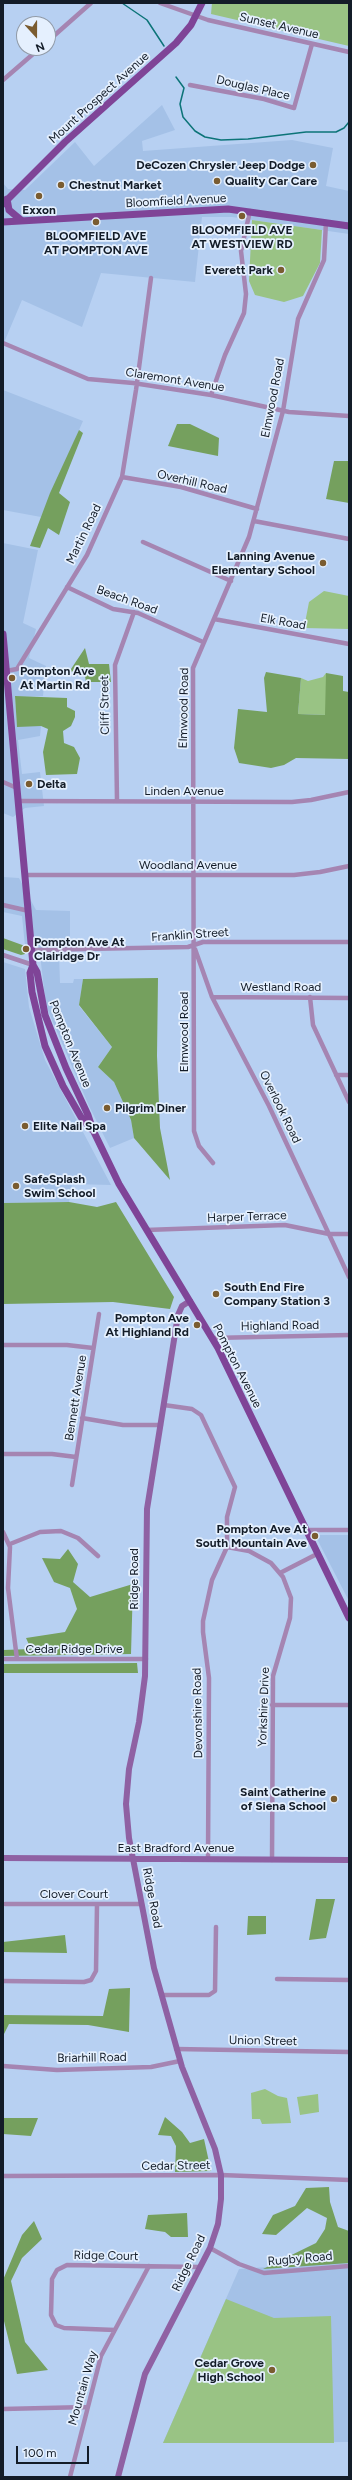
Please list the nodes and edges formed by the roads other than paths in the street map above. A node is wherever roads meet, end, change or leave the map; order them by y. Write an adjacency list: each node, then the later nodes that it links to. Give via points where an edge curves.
1 (160, 3): 4 (street, Sunset Avenue)
2 (202, 3): 4 (main road, Mount Prospect Avenue)
3 (89, 4): 5 (street)
4 (197, 16): 6 (street, Sunset Avenue); 11 (main road, Mount Prospect Avenue, via 176,43 65,142)
5 (56, 34)
6 (312, 44): 7 (street, Sunset Avenue); 10 (street, Douglas Place, via 294,108 264,99)
7 (349, 52)
8 (31, 56): 9 (street)
9 (3, 80)
10 (190, 85)
11 (5, 201): 13 (main road, via 9,210)
12 (250, 211): 13 (main road, Bloomfield Avenue, via 205,209); 15 (main road, Bloomfield Avenue); 20 (street, via 241,251 246,294 244,313)
13 (20, 220): 14 (main road, Bloomfield Avenue)
14 (3, 222)
15 (326, 222): 16 (main road, Bloomfield Avenue); 21 (street, Elmwood Road, via 324,260 298,319)
16 (349, 226)
17 (151, 278): 19 (street, Martin Road)
18 (3, 343): 19 (street, Claremont Avenue, via 85,378)
19 (137, 383): 20 (street, Claremont Avenue); 23 (street, Martin Road)
20 (211, 395): 21 (street, Claremont Avenue)
21 (283, 411): 22 (street, Claremont Avenue, via 309,415); 24 (street, Elmwood Road)
22 (349, 416)
23 (122, 477): 24 (street, Overhill Road, via 181,487); 29 (street, Martin Road, via 87,555)
24 (257, 509): 25 (street, Elmwood Road)
25 (254, 521): 26 (street); 28 (street, Elmwood Road)
26 (349, 538)
27 (143, 542): 28 (street)
28 (231, 581): 31 (street, Elmwood Road)
29 (67, 587): 30 (street, Beach Road, via 113,608); 35 (street, Martin Road, via 17,669)
30 (134, 612): 33 (street, Beach Road); 41 (street, Cliff Street, via 116,665)
31 (214, 619): 33 (street, Elmwood Road); 34 (street, Elk Road)
32 (3, 634): 35 (main road, Pompton Avenue)
33 (203, 642): 42 (street, Elmwood Road, via 193,668)
34 (349, 644)
35 (6, 671): 36 (main road, Pompton Avenue)
36 (6, 699): 38 (main road, Pompton Avenue)
37 (3, 782): 38 (street)
38 (17, 788): 40 (main road, Pompton Avenue)
39 (349, 792): 42 (street, Linden Avenue, via 302,801)
40 (18, 801): 41 (street, Linden Avenue); 44 (main road, Pompton Avenue)
41 (117, 801): 42 (street, Linden Avenue)
42 (194, 802): 45 (street, Elmwood Road)
43 (349, 866): 45 (street, Woodland Avenue, via 303,874)
44 (26, 875): 45 (street, Woodland Avenue); 47 (main road, Pompton Avenue)
45 (194, 875): 49 (street, Elmwood Road)
46 (3, 905): 47 (street)
47 (29, 911): 50 (main road, Pompton Avenue)
48 (349, 942): 49 (street, Franklin Street, via 203,942)
49 (194, 945): 50 (street, Franklin Street, via 188,948); 53 (street, Overlook Road); 60 (street, Elmwood Road, via 194,1131 199,1146)
50 (32, 950): 52 (main road, Pompton Avenue)
51 (3, 955): 52 (street)
52 (33, 965): 59 (main road, Pompton Avenue, via 37,972 45,1015); 59 (main road, Pompton Avenue, via 30,973 33,1001 46,1050 66,1092 81,1117)
53 (212, 997): 54 (street, Westland Road); 62 (street, Overlook Road, via 269,1106)
54 (310, 997): 55 (street, Westland Road); 56 (street, via 313,1025)
55 (349, 998)
56 (336, 1075): 57 (street); 58 (street)
57 (349, 1075)
58 (349, 1102)
59 (93, 1130): 61 (main road, Pompton Avenue, via 124,1194)
60 (213, 1163)
61 (146, 1230): 62 (street, Harper Terrace, via 286,1225); 65 (main road, Pompton Avenue)
62 (329, 1234): 63 (street, Harper Terrace); 64 (street, Overlook Road)
63 (349, 1234)
64 (349, 1277)
65 (190, 1301): 68 (main road, Pompton Avenue); 71 (main road, Ridge Road, via 182,1306 179,1312)
66 (99, 1314): 70 (street, Bennett Avenue)
67 (349, 1335): 68 (street, Highland Road)
68 (212, 1338): 77 (main road, Pompton Avenue)
69 (3, 1345): 70 (street, via 68,1345)
70 (93, 1348): 72 (street, Bennett Avenue)
71 (164, 1405): 73 (main road, Ridge Road); 81 (street, via 192,1409 202,1415 233,1480 235,1490 227,1520)
72 (82, 1418): 73 (street, via 123,1425); 75 (street, Bennett Avenue)
73 (161, 1425): 89 (main road, Ridge Road, via 146,1523)
74 (3, 1454): 75 (street, via 52,1454)
75 (76, 1458): 76 (street, Bennett Avenue)
76 (72, 1485)
77 (305, 1530): 78 (street); 82 (main road, Pompton Avenue)
78 (349, 1530)
79 (3, 1532): 80 (street)
80 (10, 1544): 83 (street, via 40,1532 61,1530 78,1538); 88 (street, via 8,1588)
81 (227, 1547): 84 (street, Yorkshire Drive, via 255,1553 271,1563); 94 (street, Devonshire Road, via 212,1580 203,1626 209,1678)
82 (317, 1554): 84 (street); 85 (main road, Pompton Avenue)
83 (98, 1556)
84 (280, 1573): 90 (street, Yorkshire Drive, via 288,1587 291,1608 274,1670)
85 (346, 1607): 86 (main road, Pompton Avenue)
86 (349, 1618)
87 (3, 1659): 88 (street, Cedar Ridge Drive)
88 (17, 1659): 89 (street, Cedar Ridge Drive)
89 (146, 1659): 93 (main road, Ridge Road, via 141,1711 126,1794 127,1822)
90 (272, 1705): 91 (street); 95 (street, Yorkshire Drive)
91 (349, 1705)
92 (3, 1858): 93 (main road, East Bradford Avenue)
93 (133, 1859): 94 (main road, East Bradford Avenue); 99 (main road, Ridge Road)
94 (208, 1860): 95 (main road, East Bradford Avenue)
95 (272, 1860): 96 (main road, East Bradford Avenue)
96 (349, 1860)
97 (5, 1904): 98 (street, Clover Court)
98 (97, 1904): 99 (street, Clover Court); 103 (street, via 96,1971 91,1980)
99 (142, 1904): 104 (main road, Ridge Road)
100 (216, 1927): 104 (street, via 214,1993)
101 (277, 1979): 102 (street)
102 (349, 1980)
103 (3, 1981)
104 (161, 1995): 105 (main road, Ridge Road)
105 (176, 2050): 106 (street, Union Street); 107 (main road, Ridge Road)
106 (349, 2052)
107 (180, 2061): 108 (street, Briarhill Road, via 151,2067 57,2070); 109 (main road, Ridge Road, via 214,2145)
108 (3, 2066)
109 (221, 2175): 110 (street, Cedar Street); 111 (street, Cedar Street); 112 (main road, Ridge Road, via 220,2208)
110 (3, 2176)
111 (349, 2180)
112 (210, 2248): 114 (street, Rugby Road, via 239,2264 264,2273); 115 (main road, Ridge Road)
113 (149, 2266): 115 (street, Ridge Court); 116 (street, Mountain Way); 116 (street, Ridge Court, via 67,2265 59,2268 54,2274 52,2315 56,2325 64,2328)
114 (349, 2266)
115 (200, 2267): 120 (main road, Ridge Road, via 145,2374)
116 (115, 2330): 117 (street, Mountain Way, via 101,2356)
117 (87, 2407): 118 (street); 119 (street, Mountain Way)
118 (3, 2409)
119 (70, 2477)
120 (118, 2477)

